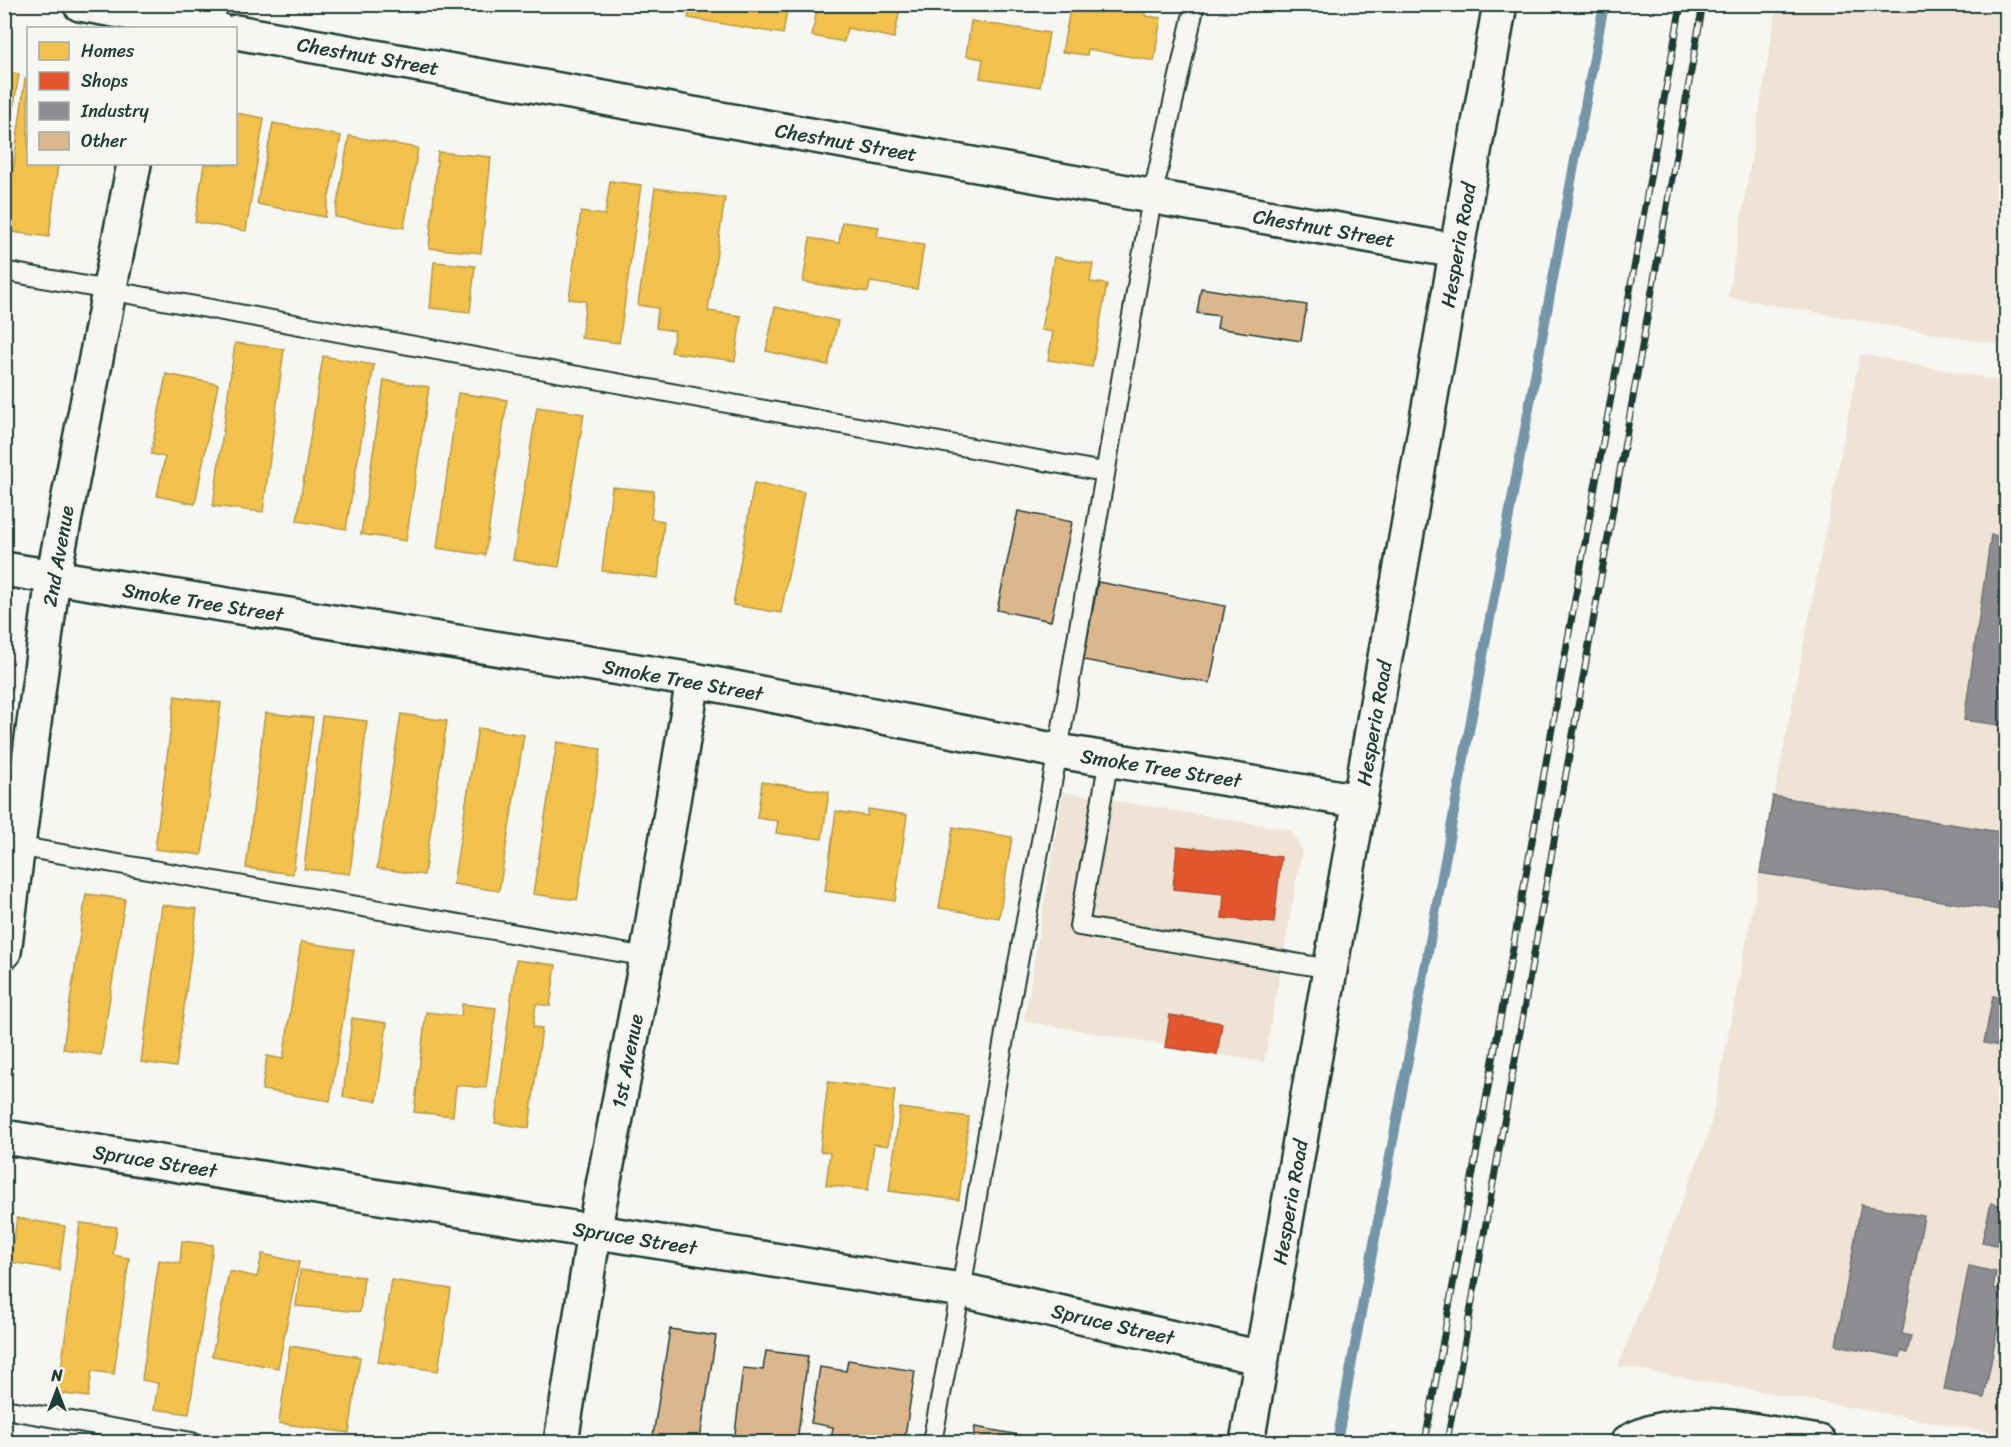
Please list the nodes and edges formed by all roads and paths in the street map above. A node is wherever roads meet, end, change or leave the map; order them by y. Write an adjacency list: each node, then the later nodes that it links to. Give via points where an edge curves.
1 (80, 4): 4 (street)
2 (1195, 4): 8 (lane)
3 (1500, 4): 9 (street, Hesperia Road)
4 (163, 17): 5 (street)
5 (211, 27)
6 (237, 32): 8 (street, Chestnut Street)
7 (134, 165): 11 (street, 2nd Avenue)
8 (1152, 198): 9 (street, Chestnut Street); 12 (lane)
9 (1456, 251): 18 (street, Hesperia Road)
10 (4, 271): 11 (lane)
11 (109, 290): 12 (lane); 14 (street, 2nd Avenue)
12 (1104, 472): 16 (lane)
13 (4, 569): 14 (street, Smoke Tree Street)
14 (53, 578): 15 (street, Smoke Tree Street); 19 (street, 2nd Avenue)
15 (693, 680): 16 (street, Smoke Tree Street); 21 (street, 1st Avenue)
16 (1058, 751): 17 (street, Smoke Tree Street); 25 (lane)
17 (1109, 759): 18 (street, Smoke Tree Street); 22 (lane, via 1079,926)
18 (1360, 801): 22 (street, Hesperia Road)
19 (12, 845): 20 (street, 2nd Avenue); 21 (lane)
20 (4, 952)
21 (647, 957): 24 (street, 1st Avenue)
22 (1330, 969): 26 (street, Hesperia Road)
23 (4, 1137): 24 (street, Spruce Street)
24 (594, 1232): 25 (street, Spruce Street); 30 (street, 1st Avenue)
25 (961, 1290): 26 (street, Spruce Street); 31 (lane)
26 (1263, 1358): 32 (street, Hesperia Road)
27 (4, 1409): 29 (lane)
28 (1633, 1439): 33 (street, via 1681,1425 1713,1425)
29 (192, 1443)
30 (561, 1443)
31 (932, 1443)
32 (1247, 1443)
33 (1819, 1443)

